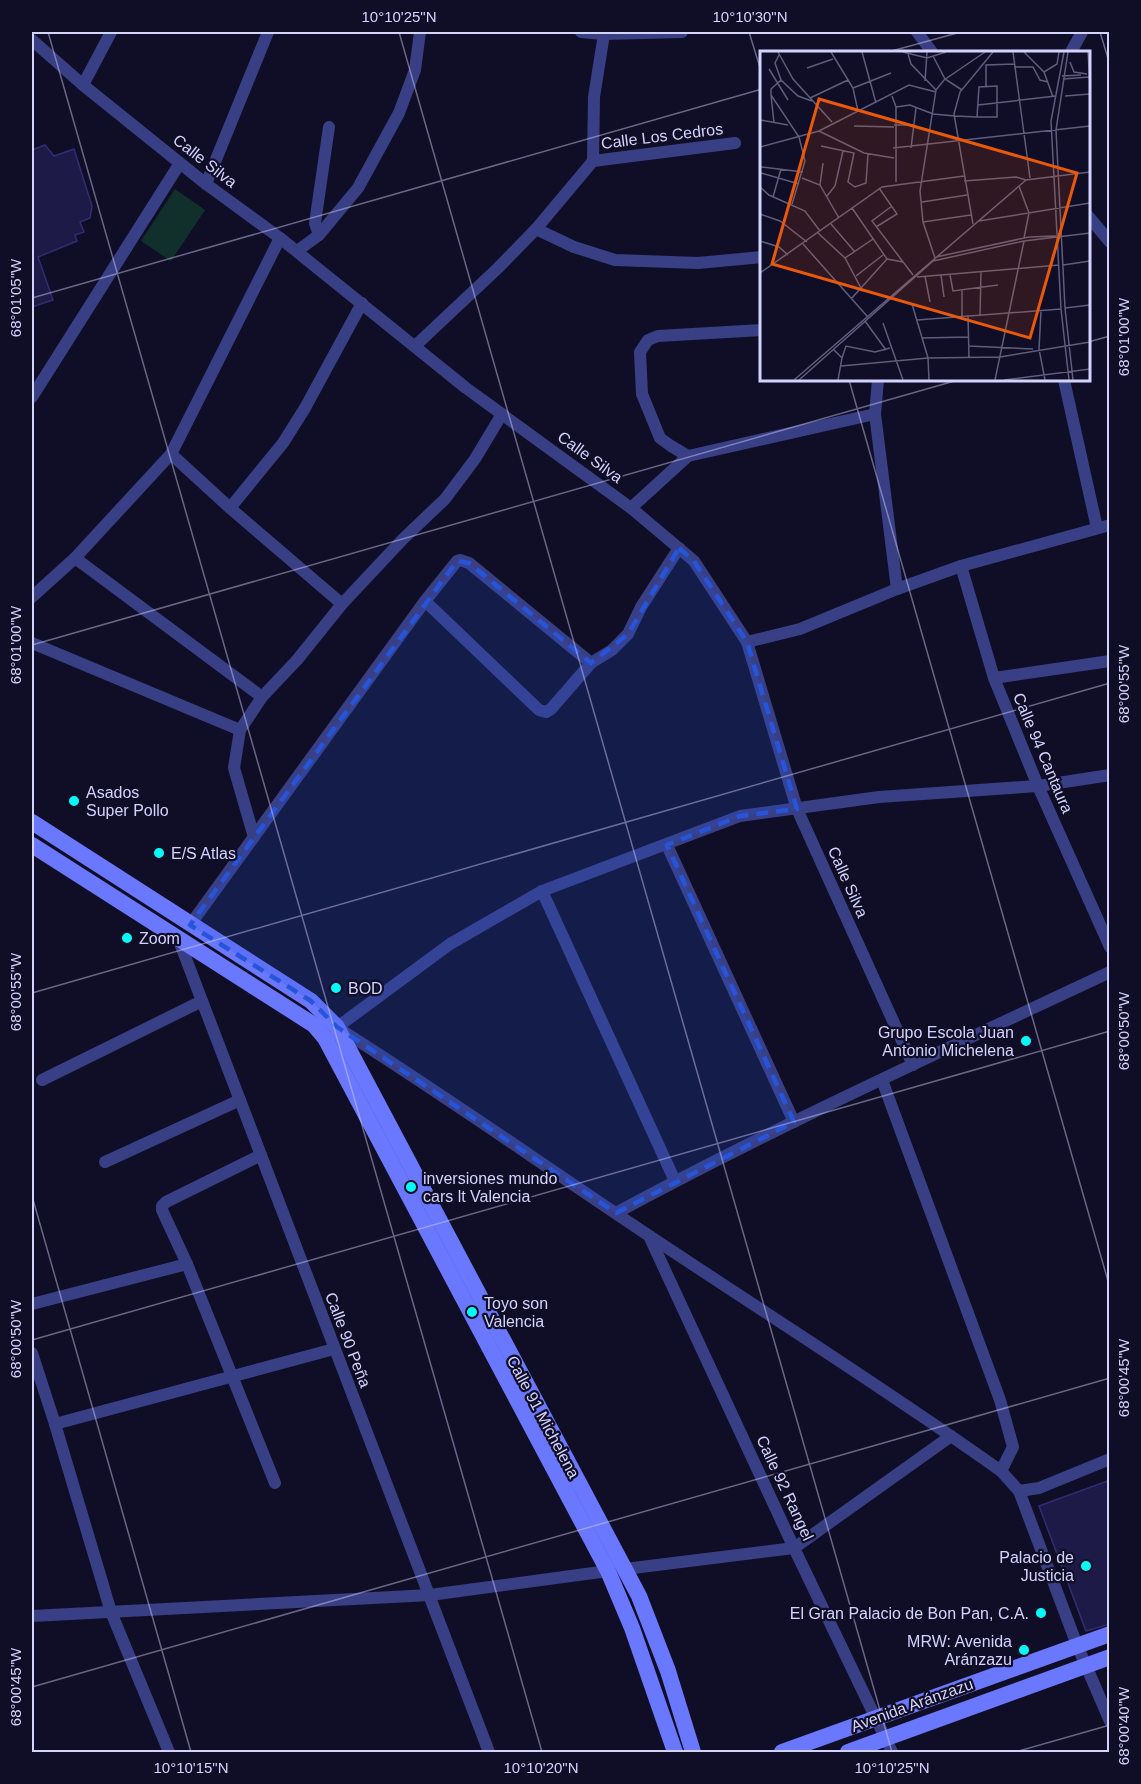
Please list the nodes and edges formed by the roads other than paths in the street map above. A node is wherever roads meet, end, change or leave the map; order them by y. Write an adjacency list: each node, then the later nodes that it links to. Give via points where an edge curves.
1 (111, 32): 13 (street)
2 (268, 32): 18 (street)
3 (420, 32): 21 (street, via 415,70 399,113 358,188)
4 (580, 32): 9 (street)
5 (647, 32): 6 (street); 9 (street)
6 (682, 32)
7 (918, 32): 11 (street)
8 (1082, 32): 12 (street)
9 (604, 34): 16 (street, via 594,97)
10 (32, 40): 13 (street, Calle Silva)
11 (931, 51)
12 (1072, 51)
13 (83, 85): 17 (street, Calle Silva)
14 (329, 128): 21 (street, via 315,222)
15 (735, 143): 16 (street, Calle Los Cedros)
16 (593, 161): 20 (street)
17 (180, 163): 18 (street, Calle Silva); 31 (street)
18 (206, 184): 22 (street, Calle Silva)
19 (1090, 217): 23 (street)
20 (536, 229): 25 (street, via 615,260 698,263); 28 (street)
21 (319, 235): 24 (street)
22 (280, 238): 24 (street, Calle Silva); 34 (street)
23 (1110, 242)
24 (297, 251): 26 (street, Calle Silva)
25 (760, 257)
26 (362, 303): 28 (street, Calle Silva); 36 (street, via 283,443)
27 (760, 330): 35 (street, via 658,336 648,340 640,352 642,394 660,438)
28 (415, 346): 32 (street, Calle Silva)
29 (878, 381): 33 (street)
30 (1064, 381): 38 (street)
31 (32, 397)
32 (502, 414): 37 (street, Calle Silva); 45 (street, via 445,500)
33 (875, 414): 35 (street); 42 (street)
34 (171, 454): 36 (street); 40 (street)
35 (688, 456): 37 (street)
36 (230, 508): 45 (street)
37 (631, 508): 39 (street, Calle Silva)
38 (1103, 527): 41 (street)
39 (679, 548): 46 (street, Calle Silva, via 694,561); 49 (street, via 628,634)
40 (75, 558): 43 (street); 51 (street)
41 (961, 566): 42 (street); 50 (street, Calle 94 Cantaura)
42 (897, 590): 46 (street, via 800,629)
43 (32, 597)
44 (425, 601): 49 (street, via 457,561 469,563); 49 (street, via 539,710 551,709); 57 (street)
45 (342, 604): 51 (street)
46 (747, 642): 55 (street, Calle Silva)
47 (32, 643): 52 (street)
48 (1110, 661): 50 (street)
49 (591, 663)
50 (994, 678): 54 (street, Calle 94 Cantaura)
51 (262, 697): 52 (street)
52 (240, 730): 57 (street, via 234,768)
53 (1110, 775): 54 (street)
54 (1038, 786): 55 (street, via 879,797); 63 (street, Calle 94 Cantaura)
55 (797, 809): 59 (street, via 740,816); 67 (street, Calle Silva)
56 (32, 822): 61 (street)
57 (254, 837): 61 (street)
58 (32, 845): 62 (street)
59 (666, 845): 60 (street); 71 (street)
60 (542, 891): 66 (street, via 450,944); 74 (street)
61 (190, 925): 66 (street, via 311,1001)
62 (178, 938): 65 (street, Calle 90 Peña); 66 (street)
63 (1110, 947)
64 (1110, 972): 67 (street)
65 (202, 1001): 68 (street); 70 (street, Calle 90 Peña)
66 (331, 1033): 75 (street, via 414,1076); 89 (street, Calle 91 Michelena, via 521,1411)
67 (913, 1065): 69 (street)
68 (42, 1080)
69 (882, 1080): 71 (street); 85 (street, via 1000,1400 1013,1447)
70 (240, 1100): 72 (street, Calle 90 Peña); 73 (street)
71 (794, 1122): 74 (street)
72 (261, 1155): 77 (street, via 162,1206); 79 (street, Calle 90 Peña)
73 (105, 1162)
74 (675, 1181): 75 (street)
75 (616, 1213): 76 (street)
76 (650, 1236): 83 (street); 88 (street, Calle 92 Rangel)
77 (187, 1264): 78 (street); 81 (street)
78 (32, 1304)
79 (334, 1349): 81 (street); 90 (street, Calle 90 Peña)
80 (32, 1353): 82 (street)
81 (232, 1376): 82 (street); 86 (street)
82 (55, 1424): 91 (street)
83 (951, 1436): 85 (street); 88 (street)
84 (1110, 1459): 87 (street, via 1039,1488)
85 (1001, 1471): 87 (street)
86 (274, 1483)
87 (1019, 1491): 94 (street)
88 (794, 1548): 89 (street); 97 (street, Calle 92 Rangel)
89 (616, 1570): 90 (street); 102 (street, Calle 91 Michelena); 103 (street, Calle 91 Michelena, via 639,1596)
90 (430, 1595): 91 (street); 101 (street, Calle 90 Peña)
91 (111, 1612): 92 (street); 100 (street)
92 (32, 1616)
93 (1110, 1634): 94 (street, Avenida Aránzazu)
94 (1077, 1645): 96 (street); 97 (street, Avenida Aránzazu)
95 (1110, 1658): 96 (street, Avenida Aránzazu)
96 (1086, 1665): 98 (street); 99 (street, Avenida Aránzazu)
97 (875, 1719): 99 (street, Calle 92 Rangel); 104 (street, Avenida Aránzazu)
98 (1110, 1721)
99 (889, 1745): 105 (street, Avenida Aránzazu)
100 (169, 1752)
101 (489, 1752)
102 (675, 1752)
103 (693, 1752)
104 (782, 1752)
105 (848, 1752)

